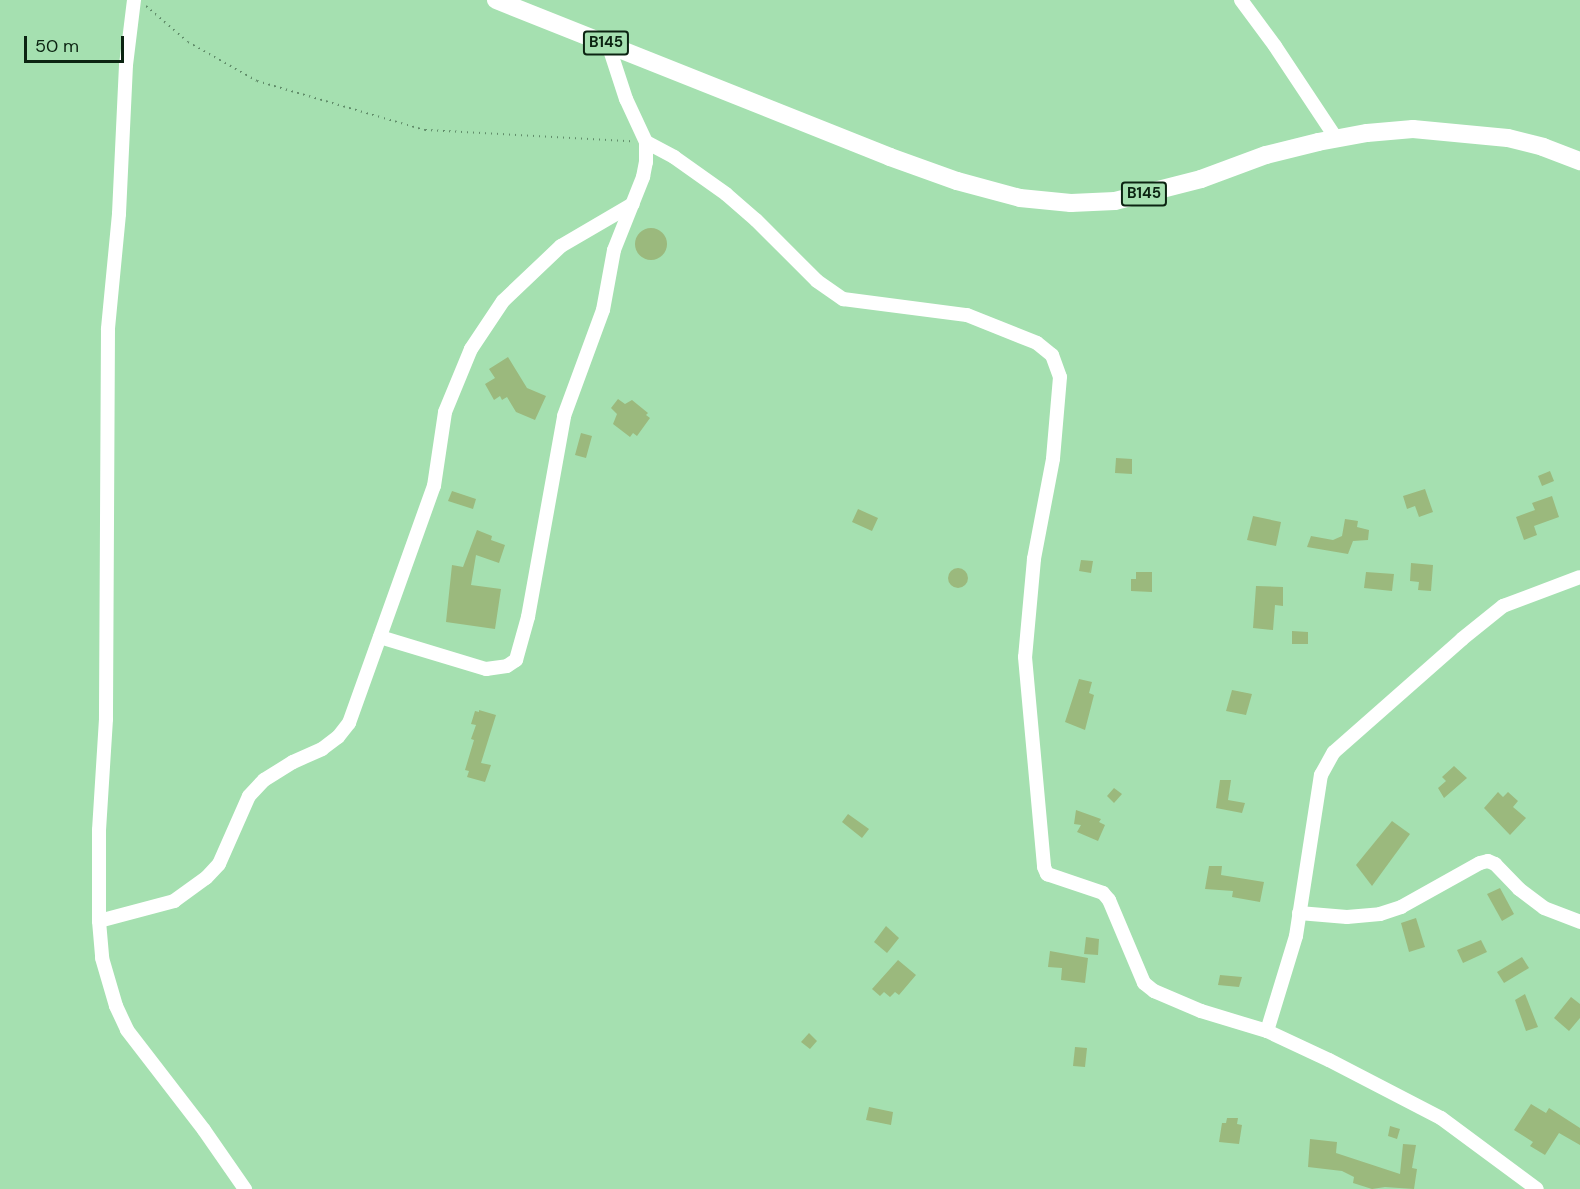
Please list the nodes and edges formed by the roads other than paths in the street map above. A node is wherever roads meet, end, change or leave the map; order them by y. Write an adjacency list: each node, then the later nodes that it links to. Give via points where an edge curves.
1 (137, 0): 12 (street, via 126,65 119,214 108,329 106,719 99,830)
2 (496, 0): 4 (main road, B145)
3 (1241, 0): 5 (street)
4 (608, 44): 5 (main road, B145, via 890,157 1020,198 1071,203 1115,201); 6 (street, via 626,99)
5 (1335, 138): 7 (main road, B145, via 1413,129 1460,132 1508,138)
6 (646, 142): 8 (street, via 643,177); 14 (street, via 726,194 817,281 843,299 967,315 1037,343 1052,355 1060,377 1053,459 1034,559 1025,657 1044,867 1051,876 1103,893 1144,983 1154,991 1201,1011)
7 (1580, 161)
8 (633, 204): 10 (street, via 561,246 503,301 471,348 445,412 434,486); 10 (street, via 614,250 603,310 564,416 528,617 516,660 507,666 486,669)
9 (1580, 578): 11 (street, via 1503,606 1334,752 1321,775)
10 (380, 637): 12 (street, via 349,723 322,749 293,762 256,788 219,864 206,878 174,901)
11 (1299, 913): 13 (street, via 1347,917 1380,914 1488,861 1544,908); 14 (street, via 1296,936)
12 (99, 921): 15 (street, via 102,958 127,1030)
13 (1580, 922)
14 (1267, 1031): 16 (street, via 1441,1118)
15 (244, 1189)
16 (1537, 1189)

